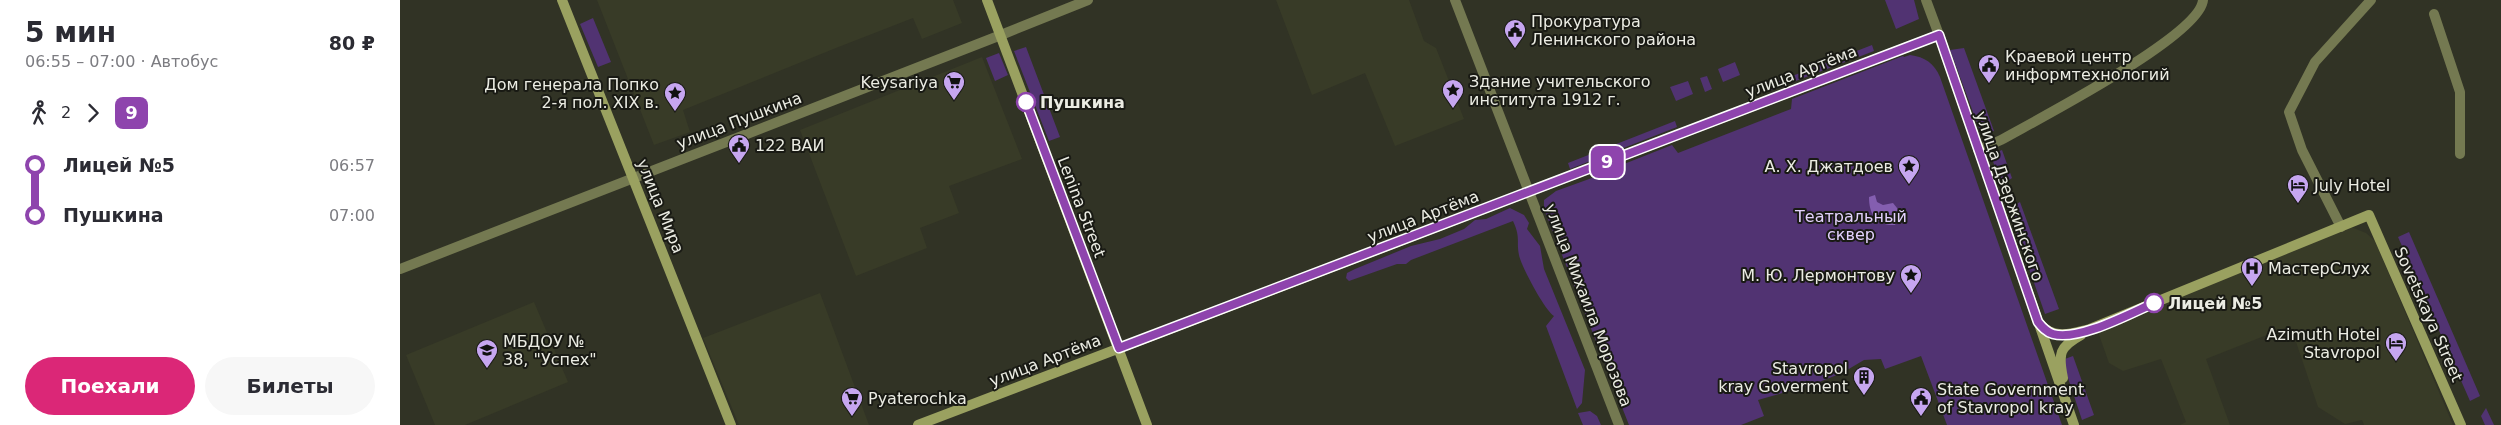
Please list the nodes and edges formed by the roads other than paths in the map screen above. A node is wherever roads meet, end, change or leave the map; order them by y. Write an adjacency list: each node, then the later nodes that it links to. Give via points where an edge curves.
1 (562, 0): 13 (main road, улица Мира)
2 (987, 0): 9 (main road, Lenina Street)
3 (1088, 0): 9 (street, улица Пушкина)
4 (1455, 0): 14 (street, улица Михаила Морозова)
5 (1926, 0): 10 (street, улица Дзержинского)
6 (2203, 0): 11 (street, via 2195,18 2138,61)
7 (2371, 0): 15 (street, via 2315,62 2289,112 2302,150)
8 (2434, 14): 12 (street, via 2460,92)
9 (1001, 35): 13 (street, улица Пушкина); 19 (main road, Lenina Street)
10 (1939, 35): 11 (main road, улица Дзержинского); 14 (main road, улица Артёма)
11 (1978, 150): 17 (main road, улица Дзержинского)
12 (2460, 154)
13 (633, 177): 16 (street, улица Пушкина); 21 (main road, улица Мира)
14 (1529, 192): 19 (main road, улица Артёма); 24 (street, улица Михаила Морозова)
15 (2341, 227): 18 (main road); 26 (main road, Sovetskaya Street, via 2369,216)
16 (400, 269)
17 (2038, 322): 18 (main road, via 2045,330 2061,335); 20 (main road, улица Дзержинского)
18 (2090, 329): 20 (main road, улица Дзержинского, via 2068,343 2060,355)
19 (1119, 348): 22 (main road, улица Артёма); 23 (main road, Lenina Street)
20 (2066, 402): 25 (main road, улица Дзержинского)
21 (732, 425)
22 (918, 425)
23 (1147, 425)
24 (1619, 425)
25 (2074, 425)
26 (2461, 425)

